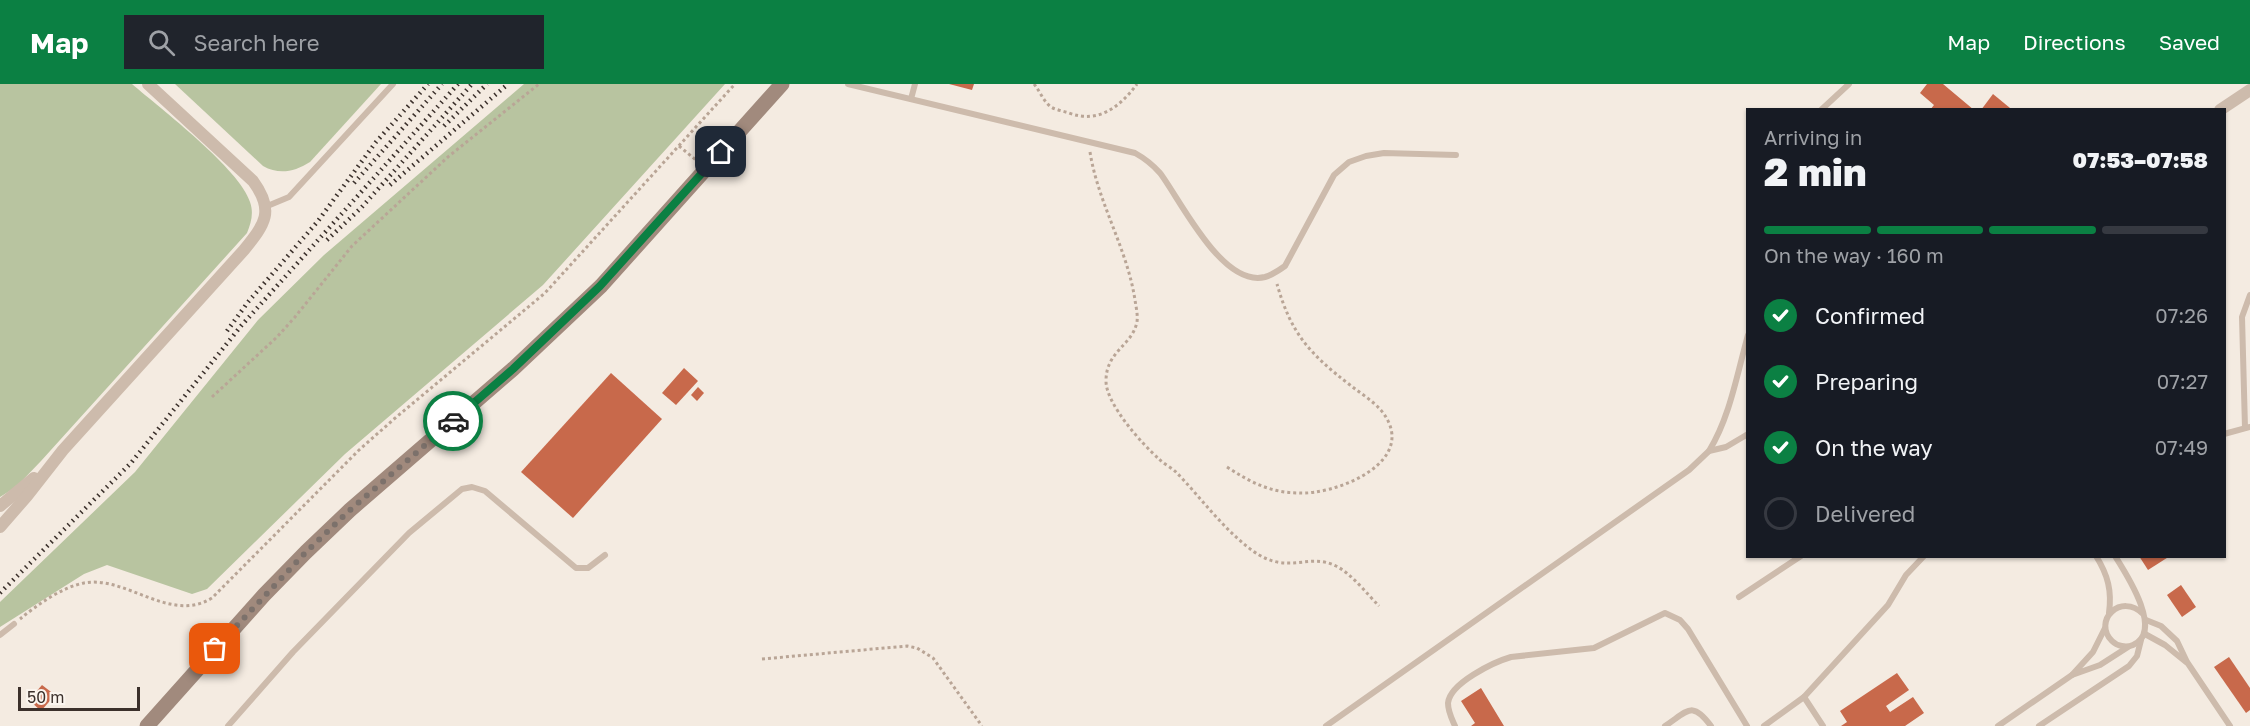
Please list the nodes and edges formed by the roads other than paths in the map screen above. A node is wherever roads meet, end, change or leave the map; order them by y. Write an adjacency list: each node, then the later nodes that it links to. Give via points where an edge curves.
1 (148, 84): 12 (street, via 253,181 263,194)
2 (393, 84): 12 (lane, via 289,196)
3 (782, 84): 38 (street, via 593,293 306,552)
4 (848, 84): 8 (lane)
5 (915, 84): 8 (lane)
6 (1849, 84): 9 (lane)
7 (2250, 90): 10 (street)
8 (911, 99): 11 (lane, via 1135,153 1160,173 1210,248 1247,276 1262,278 1285,266 1334,175 1349,162 1384,153)
9 (1823, 108)
10 (2223, 108)
11 (1456, 155)
12 (266, 207): 18 (street, via 261,228 244,250)
13 (2250, 296): 15 (lane, via 2242,317)
14 (1746, 342): 19 (lane, via 1723,423)
15 (2248, 428): 16 (lane)
16 (2226, 434)
17 (1746, 435): 19 (lane, via 1726,447)
18 (63, 450): 20 (street); 21 (street)
19 (1709, 451): 40 (lane, via 1689,471)
20 (0, 506)
21 (0, 527)
22 (605, 555): 39 (lane, via 588,568 576,568 485,491 462,489 409,533 293,652)
23 (1799, 558): 27 (lane)
24 (1922, 558): 37 (lane, via 1888,605)
25 (2097, 558): 28 (lane, via 2108,577)
26 (2116, 558): 29 (lane)
27 (1739, 597)
28 (2109, 615): 29 (lane, via 2125,605); 31 (lane)
29 (2145, 617): 33 (lane); 35 (lane, via 2177,641)
30 (14, 624): 32 (lane)
31 (2106, 627): 34 (lane, via 2116,644); 36 (lane, via 2093,652)
32 (0, 635)
33 (2143, 637): 34 (lane); 35 (lane, via 2164,645); 48 (lane, via 2129,666)
34 (2129, 646): 36 (lane)
35 (2187, 662): 49 (lane)
36 (2072, 675): 47 (lane)
37 (1804, 697): 45 (lane); 46 (lane)
38 (147, 726)
39 (228, 726)
40 (1326, 726)
41 (1455, 726): 44 (lane, via 1448,702 1453,692 1500,660 1594,648 1665,613 1688,629)
42 (1665, 726): 43 (lane, via 1695,710)
43 (1711, 726)
44 (1748, 726)
45 (1764, 726)
46 (1823, 726)
47 (1998, 726)
48 (2039, 726)
49 (2230, 726)

